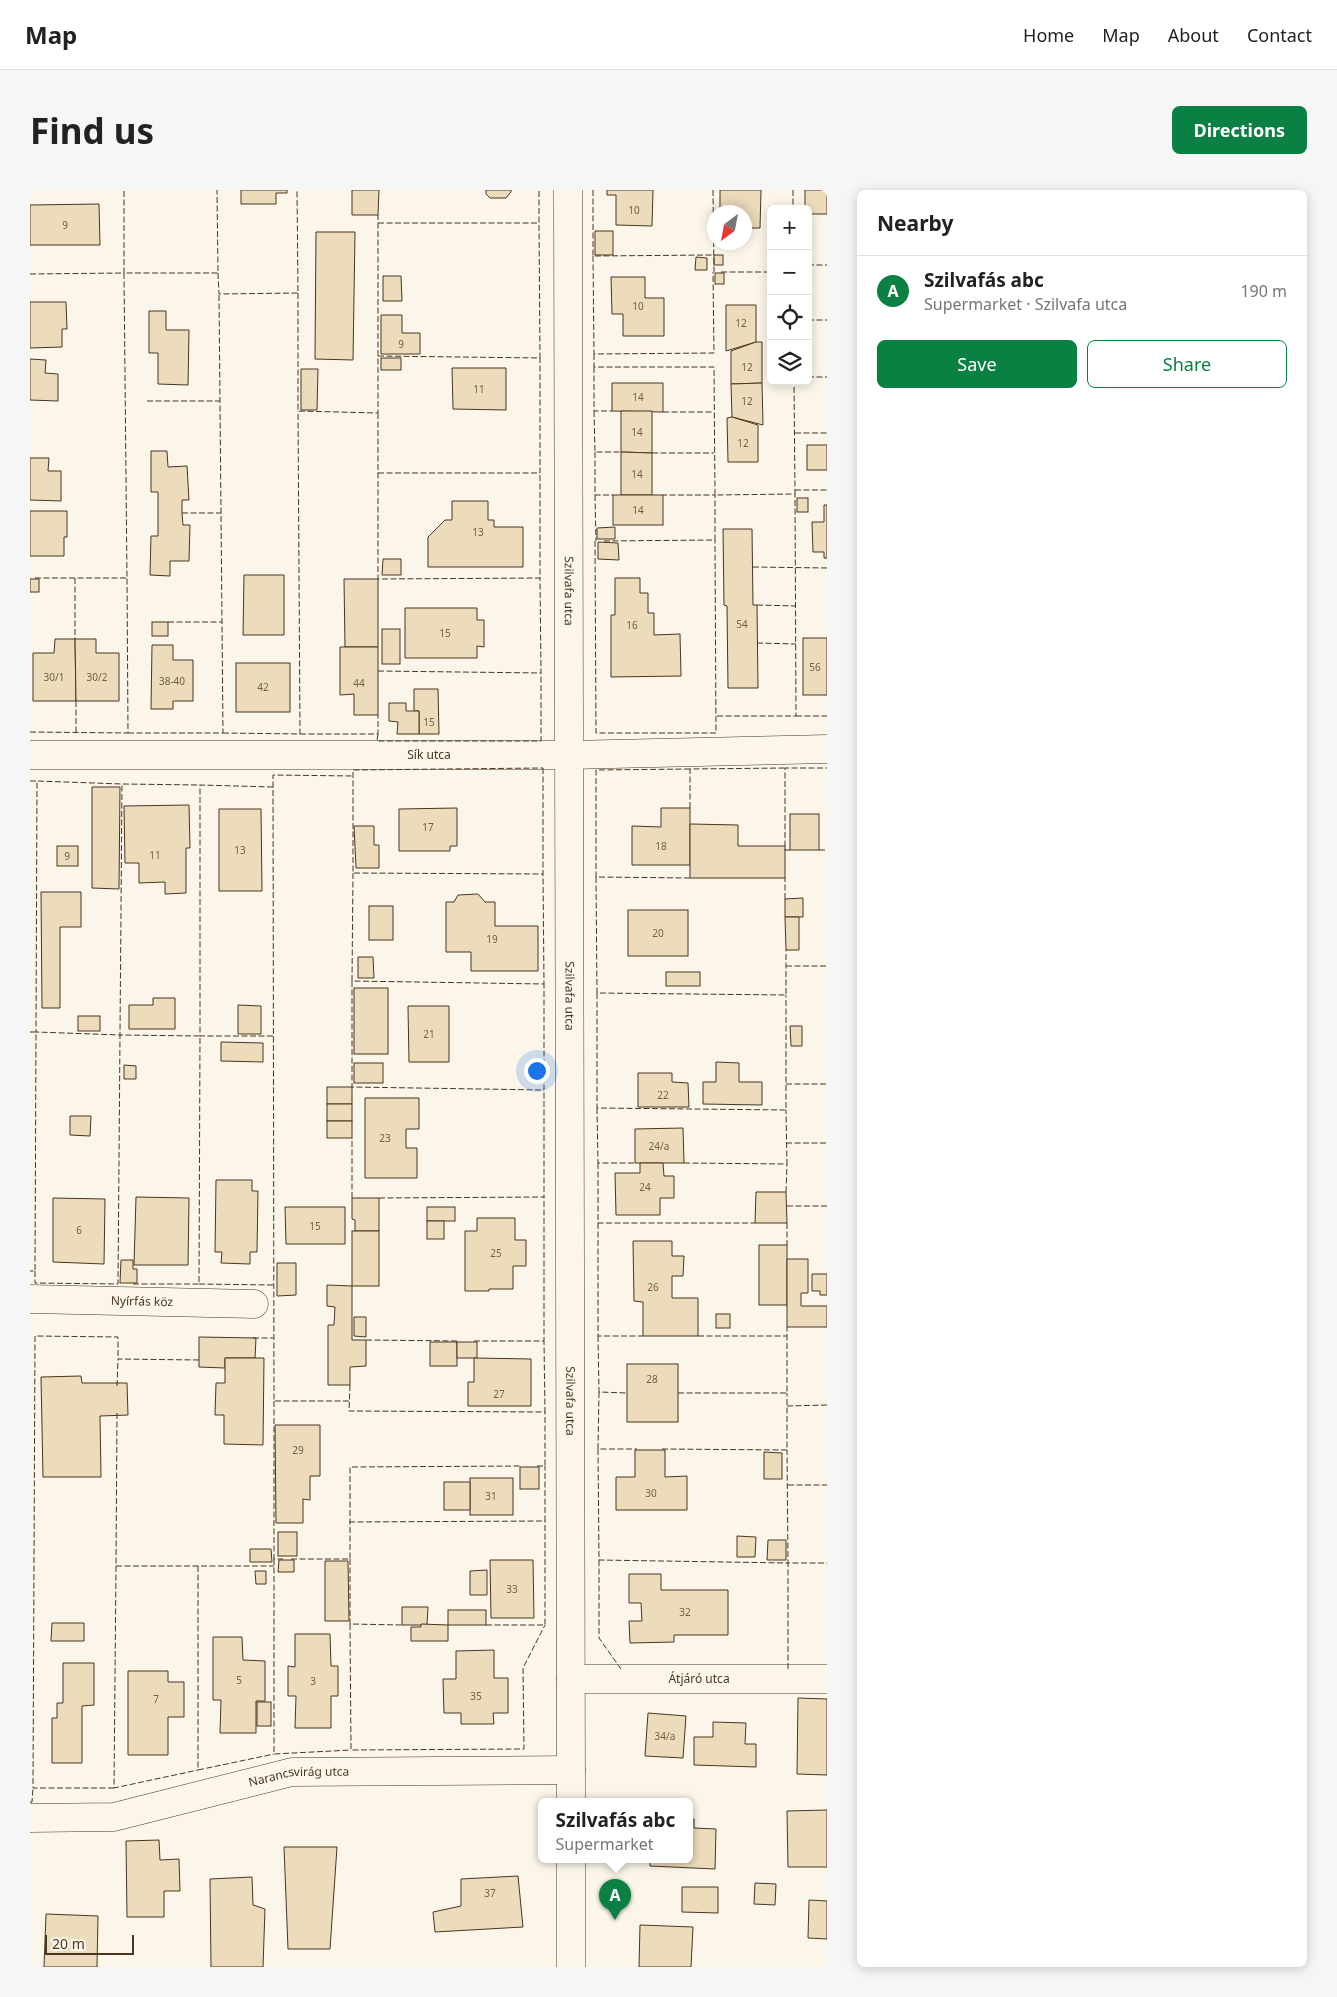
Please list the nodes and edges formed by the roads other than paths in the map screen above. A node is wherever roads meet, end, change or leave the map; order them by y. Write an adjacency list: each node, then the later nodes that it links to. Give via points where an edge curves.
1 (568, 190): 4 (street, Szilvafa utca)
2 (827, 748): 4 (street, Sík utca)
3 (30, 755): 4 (street, Sík utca)
4 (569, 755): 7 (street, Szilvafa utca)
5 (30, 1299): 6 (street, Nyírfás köz)
6 (254, 1304)
7 (571, 1679): 8 (street, Átjáró utca); 9 (street, Szilvafa utca)
8 (827, 1679)
9 (571, 1770): 10 (street, Szilvafa utca); 11 (street, Narancsvirág utca, via 292,1772 114,1818)
10 (571, 1798)
11 (30, 1818)
12 (571, 1863): 13 (street)
13 (571, 1967)

